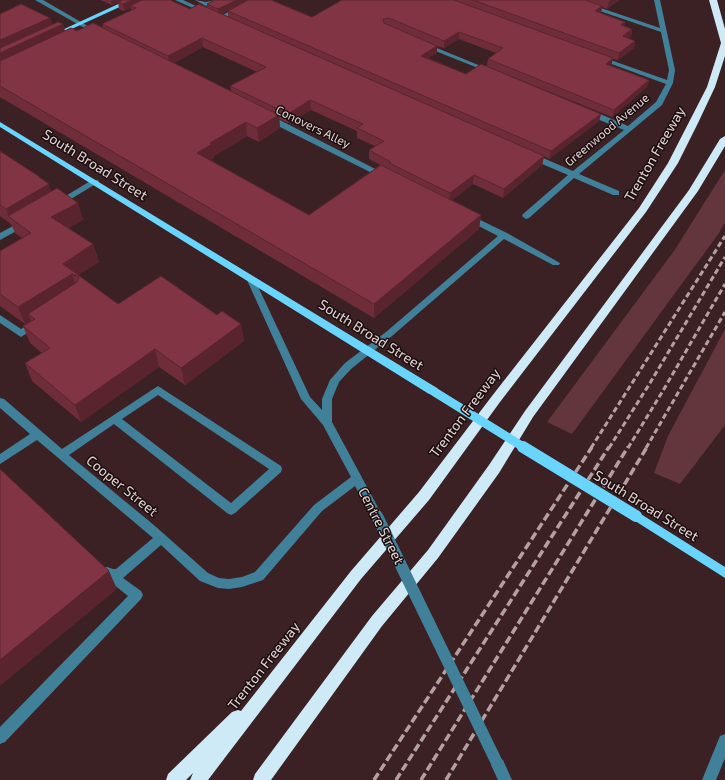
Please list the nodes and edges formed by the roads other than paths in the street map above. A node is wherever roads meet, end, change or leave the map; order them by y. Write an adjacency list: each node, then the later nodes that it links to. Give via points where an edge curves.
1 (38, 0): 10 (street)
2 (132, 0): 10 (main road)
3 (178, 0): 6 (street, via 224,20)
4 (198, 0): 5 (street, via 206,4)
5 (213, 0)
6 (256, 0)
7 (571, 0): 11 (street)
8 (657, 0): 11 (street, Greenwood Avenue)
9 (713, 0): 15 (highway)
10 (79, 24): 12 (street); 13 (main road)
11 (663, 31): 18 (street, Greenwood Avenue, via 672,70)
12 (105, 37)
13 (43, 40)
14 (416, 41): 17 (street)
15 (725, 44): 51 (highway, Trenton Freeway, via 711,87 694,123 673,163 643,210 496,399 448,466 356,575)
16 (597, 56): 18 (street)
17 (496, 74)
18 (670, 84): 22 (street, Greenwood Avenue, via 659,103)
19 (584, 111): 22 (street)
20 (261, 114): 26 (street, Conovers Alley)
21 (0, 124): 27 (main road, South Broad Street)
22 (628, 129): 25 (street, Greenwood Avenue)
23 (725, 139): 56 (highway, via 693,191 529,414 494,469 433,554 377,621)
24 (524, 152): 25 (street)
25 (573, 175): 28 (street); 31 (street, Greenwood Avenue)
26 (394, 180)
27 (95, 182): 29 (street); 36 (main road, South Broad Street)
28 (616, 193)
29 (48, 209)
30 (463, 215): 33 (street)
31 (526, 216)
32 (34, 217): 34 (street)
33 (504, 235): 35 (street); 39 (street)
34 (0, 237)
35 (556, 263)
36 (250, 278): 39 (main road, South Broad Street); 42 (street, Centre Street, via 306,399)
37 (47, 317): 38 (street, via 21,334)
38 (0, 318)
39 (367, 350): 42 (street, via 335,380 327,399); 49 (main road, South Broad Street, bridge)
40 (0, 402): 43 (street, Cooper Street)
41 (115, 419): 41 (street, via 158,390 277,469 231,510); 44 (street)
42 (327, 422): 46 (street, Centre Street)
43 (37, 434): 44 (street, Cooper Street); 45 (street)
44 (61, 455): 47 (street, Cooper Street)
45 (0, 460)
46 (357, 478): 47 (street, Cooper Street, via 318,508 259,576 242,582 218,583 204,577); 57 (street, Centre Street, bridge)
47 (161, 538): 50 (street, via 119,574)
48 (100, 565): 50 (street)
49 (725, 573)
50 (111, 575): 52 (street, via 137,595)
51 (270, 687): 54 (highway); 55 (highway, Trenton Freeway)
52 (0, 736)
53 (725, 741): 58 (street)
54 (174, 780)
55 (198, 780)
56 (261, 780)
57 (505, 780)
58 (710, 780)

